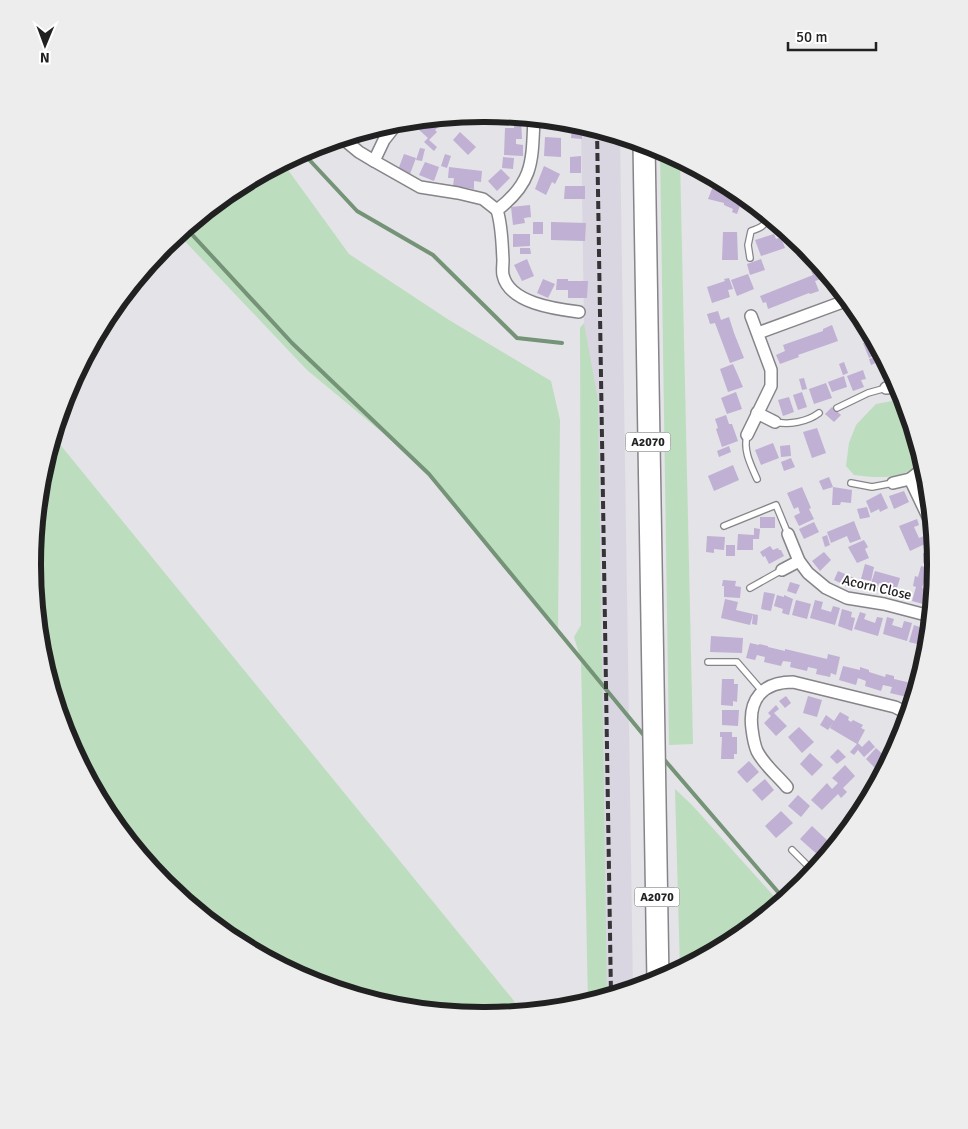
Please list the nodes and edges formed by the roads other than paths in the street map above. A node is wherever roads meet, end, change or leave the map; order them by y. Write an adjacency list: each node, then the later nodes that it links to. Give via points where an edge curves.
1 (534, 125): 6 (street, via 530,170 516,194)
2 (390, 132): 5 (street)
3 (348, 143): 5 (street)
4 (644, 152): 38 (highway, A2070)
5 (374, 161): 6 (street, via 420,188 458,193 482,200)
6 (496, 210): 10 (street, via 501,223 503,276 512,292 556,309)
7 (766, 224): 8 (lane, via 751,230)
8 (750, 258)
9 (841, 303): 12 (street)
10 (579, 312)
11 (751, 316): 12 (street)
12 (758, 334): 16 (street, via 772,377)
13 (886, 388): 14 (street); 15 (lane)
14 (890, 388)
15 (837, 408)
16 (758, 413): 18 (street); 19 (street)
17 (819, 413): 18 (lane, via 804,421)
18 (775, 422)
19 (747, 435): 21 (lane, via 746,449)
20 (917, 473): 22 (street)
21 (757, 479)
22 (910, 479): 24 (street); 25 (street)
23 (852, 483): 24 (lane, via 872,487)
24 (893, 483)
25 (923, 506)
26 (724, 526): 27 (lane, via 776,505)
27 (788, 534): 28 (street, Acorn Close)
28 (799, 561): 29 (street); 31 (street, Acorn Close, via 816,581 841,596)
29 (782, 570): 30 (lane)
30 (750, 588)
31 (924, 614)
32 (708, 662): 33 (lane, via 738,662)
33 (762, 691): 34 (street, via 777,683 793,682); 35 (street, via 752,711 754,743 762,759)
34 (902, 710)
35 (787, 787)
36 (792, 850): 37 (lane)
37 (808, 866)
38 (658, 972)

